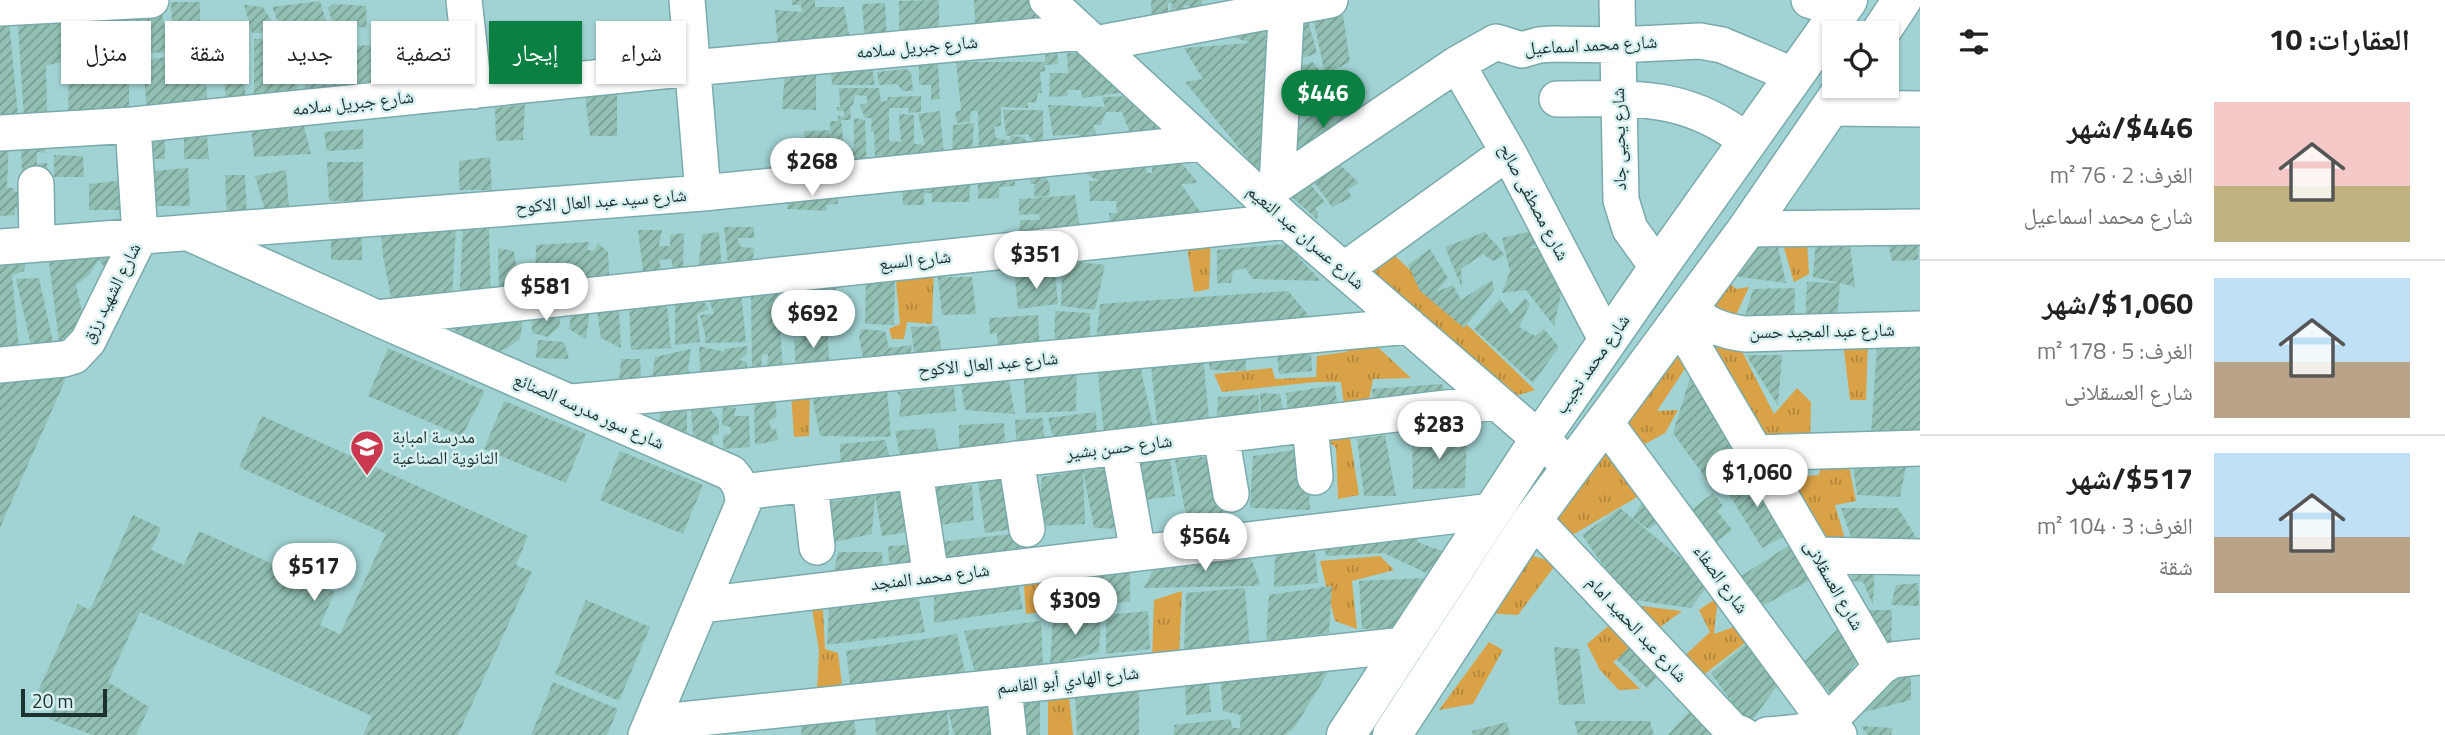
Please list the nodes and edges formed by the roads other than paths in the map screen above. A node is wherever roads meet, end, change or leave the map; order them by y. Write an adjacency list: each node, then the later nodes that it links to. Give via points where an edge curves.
1 (146, 0): 2 (street); 10 (street)
2 (151, 0)
3 (464, 0): 17 (street)
4 (687, 0): 15 (street)
5 (1047, 0): 12 (street, شارع عسران عبد النعيم)
6 (1330, 0): 9 (street, شارع جبريل سلامه)
7 (1617, 0): 13 (street, شارع يحيى جاد)
8 (1833, 3): 16 (main road, شارع محمد نجيب)
9 (1287, 4): 11 (street, شارع جبريل سلامه); 29 (street)
10 (0, 8)
11 (1206, 11): 12 (street, شارع جبريل سلامه)
12 (1088, 38): 15 (street, شارع جبريل سلامه); 26 (street, شارع عسران عبد النعيم)
13 (1617, 45): 14 (street, شارع محمد اسماعيل, via 1546,44 1522,50 1496,43); 16 (street, شارع محمد اسماعيل, via 1700,41 1722,45); 21 (street, شارع يحيى جاد)
14 (1457, 64): 27 (street, شارع مصطفى صالح); 29 (street, شارع محمد اسماعيل)
15 (692, 68): 17 (street, شارع جبريل سلامه); 30 (street)
16 (1795, 76): 25 (main road, شارع محمد نجيب)
17 (474, 91): 23 (street, شارع جبريل سلامه)
18 (1837, 98): 33 (main road)
19 (1845, 98): 22 (street)
20 (1557, 99): 21 (street)
21 (1618, 99): 25 (street, via 1668,102 1693,109); 38 (street, شارع يحيى جاد, via 1624,216)
22 (1920, 109)
23 (134, 125): 24 (street, شارع جبريل سلامه); 35 (street)
24 (0, 133)
25 (1748, 142): 38 (main road, شارع محمد نجيب)
26 (1201, 143): 29 (street, شارع عسران عبد النعيم); 30 (street, شارع سيد عبد العال الاكوح)
27 (1507, 152): 39 (street); 44 (street, شارع مصطفى صالح)
28 (36, 184): 36 (street)
29 (1268, 191): 31 (street, شارع عسران عبد النعيم)
30 (703, 193): 34 (street, شارع سيد عبد العال الاكوح)
31 (1287, 221): 39 (street, شارع عسران عبد النعيم); 41 (street, شارع السبع)
32 (1920, 227): 33 (street)
33 (1747, 229): 40 (main road)
34 (187, 232): 35 (street, شارع سيد عبد العال الاكوح); 41 (street, شارع سور مدرسه الصنائع)
35 (140, 236): 36 (street, شارع سيد عبد العال الاكوح); 45 (street, شارع الشهيد رزق, via 82,349 64,359)
36 (37, 244): 37 (street, شارع سيد عبد العال الاكوح)
37 (0, 247)
38 (1658, 268): 44 (main road, شارع محمد نجيب)
39 (1344, 270): 42 (street, شارع عسران عبد النعيم)
40 (1684, 315): 43 (street, شارع عبد المجيد حسن, via 1723,331 1745,334); 48 (main road); 54 (street, شارع العسقلانى)
41 (377, 318): 46 (street, شارع سور مدرسه الصنائع)
42 (1409, 327): 46 (street, شارع عبد العال الاكوح); 47 (street, شارع عسران عبد النعيم)
43 (1920, 329)
44 (1607, 341): 51 (main road, شارع محمد نجيب)
45 (0, 365)
46 (568, 402): 60 (street, شارع سور مدرسه الصنائع, via 731,473)
47 (1496, 402): 49 (street, شارع حسن بشير); 51 (street, شارع عسران عبد النعيم)
48 (1605, 422): 56 (main road); 77 (street, شارع الصفاء)
49 (1310, 425): 50 (street, شارع حسن بشير); 58 (street)
50 (1221, 435): 52 (street, شارع حسن بشير); 61 (street)
51 (1539, 440): 56 (street, شارع عسران عبد النعيم); 62 (main road, شارع محمد نجيب)
52 (1119, 447): 55 (street, شارع حسن بشير); 66 (street)
53 (1920, 448): 54 (street)
54 (1757, 453): 67 (street, شارع العسقلانى)
55 (1016, 459): 57 (street, شارع حسن بشير); 64 (street)
56 (1572, 467): 63 (main road)
57 (915, 472): 59 (street, شارع حسن بشير); 69 (street)
58 (1315, 477)
59 (810, 484): 60 (street, شارع حسن بشير); 65 (street)
60 (743, 492): 70 (street, via 743,504)
61 (1231, 494)
62 (1493, 510): 66 (street, شارع محمد المنجد); 71 (main road, شارع محمد نجيب)
63 (1533, 519): 80 (main road); 81 (street, شارع عبد الحميد امام, via 1732,730)
64 (1027, 529)
65 (817, 547)
66 (1138, 553): 69 (street, شارع محمد المنجد)
67 (1817, 555): 68 (street); 73 (street, شارع العسقلانى)
68 (1920, 556)
69 (931, 578): 70 (street, شارع محمد المنجد)
70 (701, 605): 76 (street)
71 (1405, 645): 74 (street, شارع الهادي أبو القاسم); 79 (main road, شارع محمد نجيب)
72 (1920, 657): 73 (street, via 1893,660)
73 (1881, 667): 77 (street)
74 (1004, 687): 75 (street, شارع الهادي أبو القاسم); 78 (street)
75 (733, 725): 76 (street, شارع الهادي أبو القاسم)
76 (649, 729)
77 (1833, 729): 82 (street)
78 (1010, 735)
79 (1346, 735)
80 (1392, 735)
81 (1743, 735)
82 (1767, 735)

